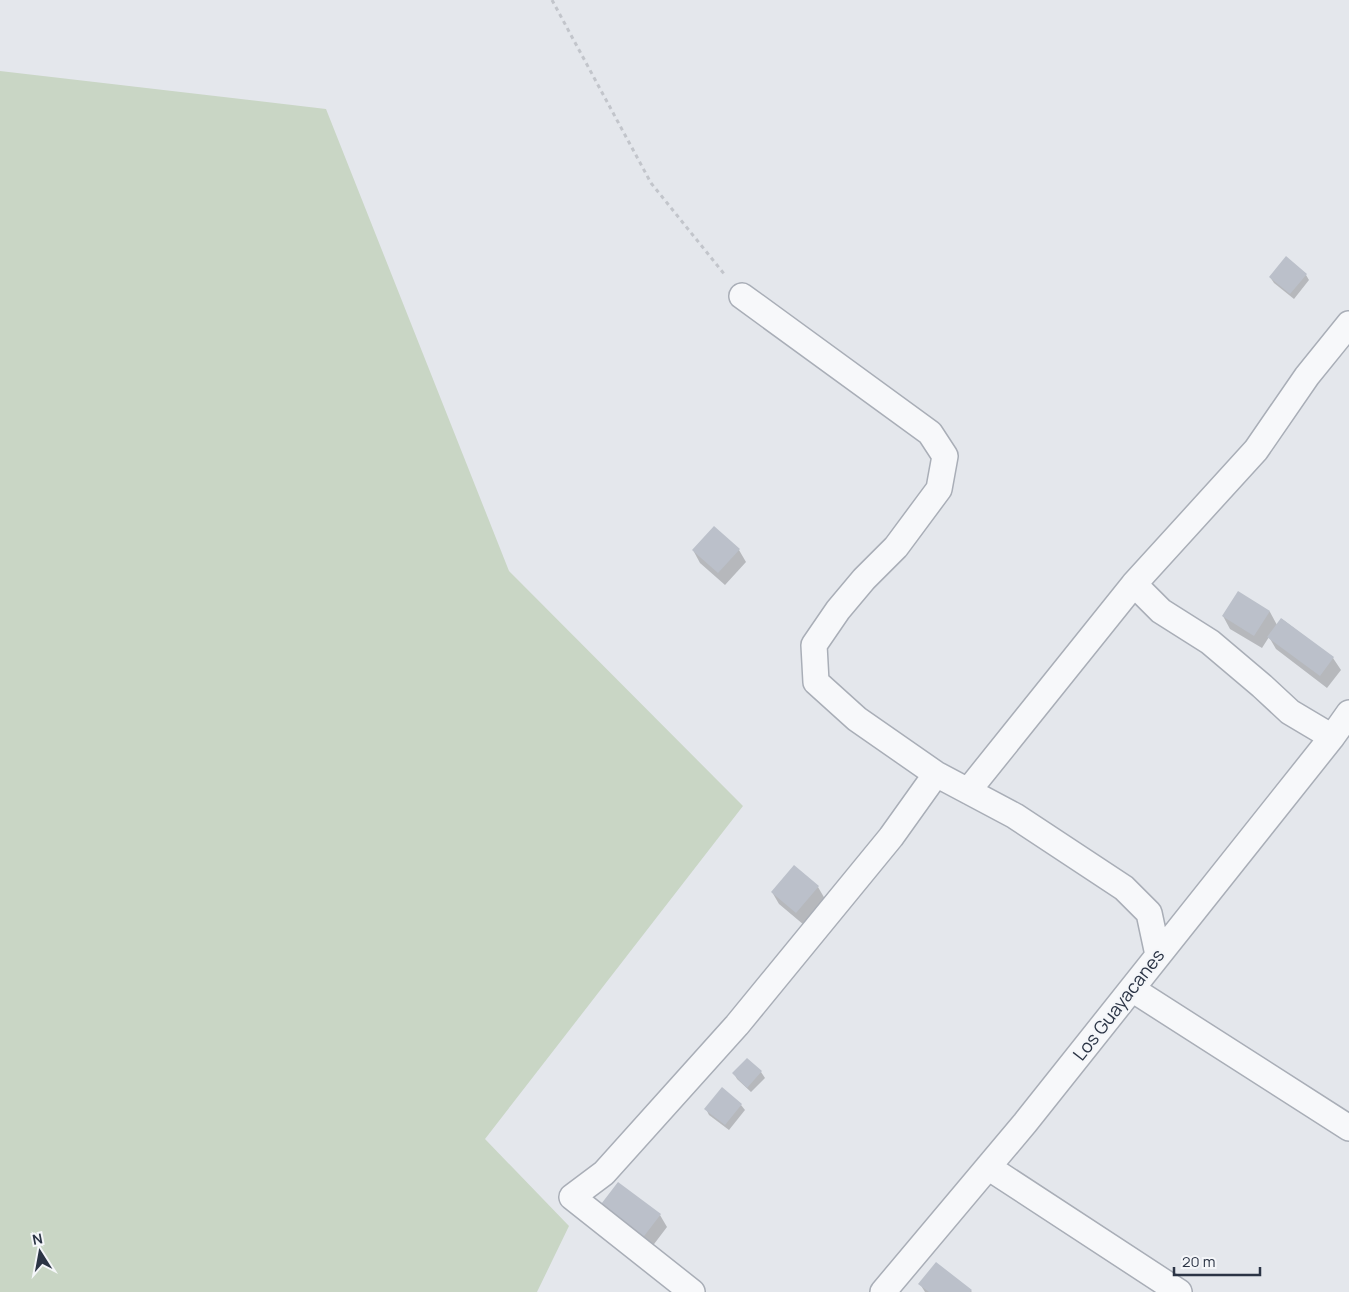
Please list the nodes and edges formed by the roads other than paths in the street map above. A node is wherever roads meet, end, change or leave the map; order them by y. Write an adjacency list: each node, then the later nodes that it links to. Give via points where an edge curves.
1 (742, 296): 6 (street, via 930,433 945,456 939,489 896,547 838,610 814,645 816,682 857,719)
2 (1349, 324): 3 (street, via 1307,376 1256,450)
3 (1134, 584): 5 (street, via 1161,611 1210,642 1290,712); 7 (street)
4 (1349, 713): 5 (street, Los Guayacanes)
5 (1332, 737): 8 (street, Los Guayacanes)
6 (936, 774): 7 (street); 12 (street, via 891,837 737,1025 604,1173 572,1197)
7 (968, 791): 8 (street, via 1015,816 1124,888 1150,913)
8 (1158, 955): 9 (street, Los Guayacanes)
9 (1132, 989): 10 (street); 11 (street, Los Guayacanes)
10 (1349, 1128)
11 (988, 1167): 13 (street, Los Guayacanes); 14 (street)
12 (692, 1292)
13 (883, 1292)
14 (1179, 1292)

